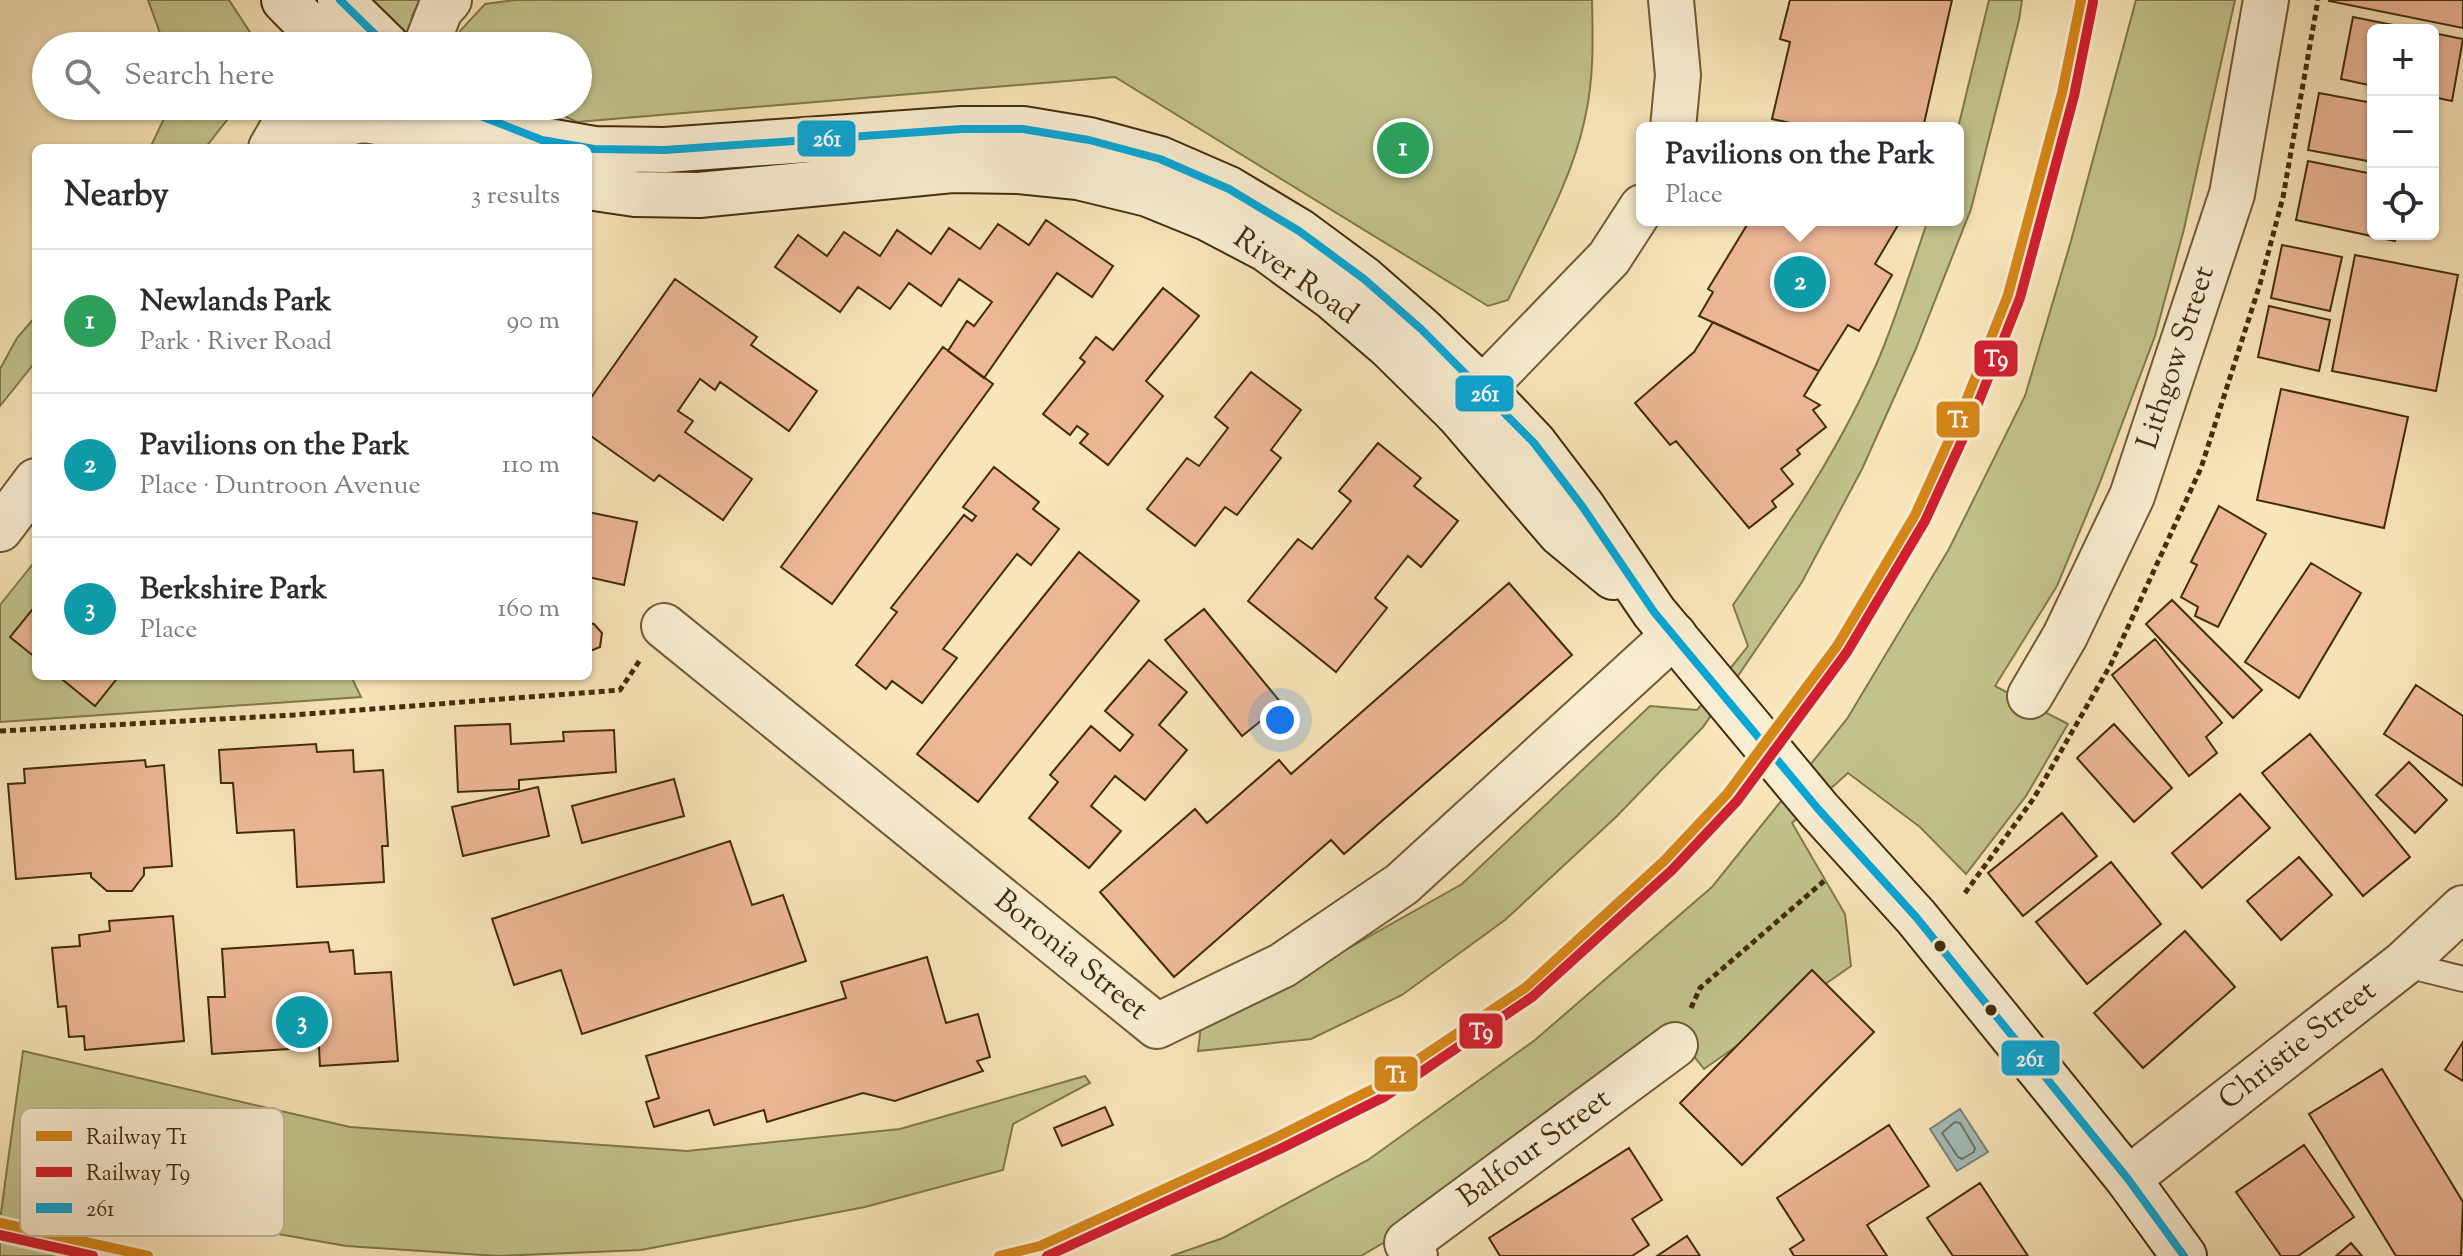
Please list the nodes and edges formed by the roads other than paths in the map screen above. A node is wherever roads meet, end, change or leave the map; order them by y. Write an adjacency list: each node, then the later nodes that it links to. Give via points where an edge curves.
1 (284, 0): 6 (street)
2 (340, 0): 7 (street)
3 (449, 0): 8 (street)
4 (1671, 0): 14 (street, via 1678,75)
5 (2266, 0): 28 (street, Lithgow Street, via 2232,194 2132,496)
6 (311, 32)
7 (373, 32)
8 (431, 32)
9 (287, 120): 15 (street)
10 (354, 120): 16 (street)
11 (369, 120): 17 (street)
12 (428, 120): 18 (street)
13 (491, 120): 19 (street, River Road)
14 (1674, 122)
15 (273, 144)
16 (319, 144)
17 (426, 144)
18 (465, 144)
19 (565, 144)
20 (592, 149): 23 (street, River Road, via 665,150 1023,129 1160,159 1229,189 1364,279)
21 (592, 188): 23 (street, River Road, via 699,195 952,170 1078,177 1148,194 1266,249 1389,346)
22 (1636, 216): 23 (street, via 1609,258)
23 (1471, 401): 26 (street, River Road, via 1534,443)
24 (32, 486): 25 (street)
25 (0, 529)
26 (1664, 624): 27 (street, Boronia Street, via 1402,884 1283,965 1157,1026); 33 (street, River Road, via 1916,917)
27 (664, 626)
28 (2030, 696)
29 (2463, 908): 30 (street, Christie Street)
30 (2403, 964): 31 (lane); 33 (street, Christie Street)
31 (2463, 979)
32 (1675, 1045): 34 (street, Balfour Street, via 1407,1243)
33 (2128, 1179): 35 (street, River Road)
34 (1415, 1256)
35 (2184, 1256)

